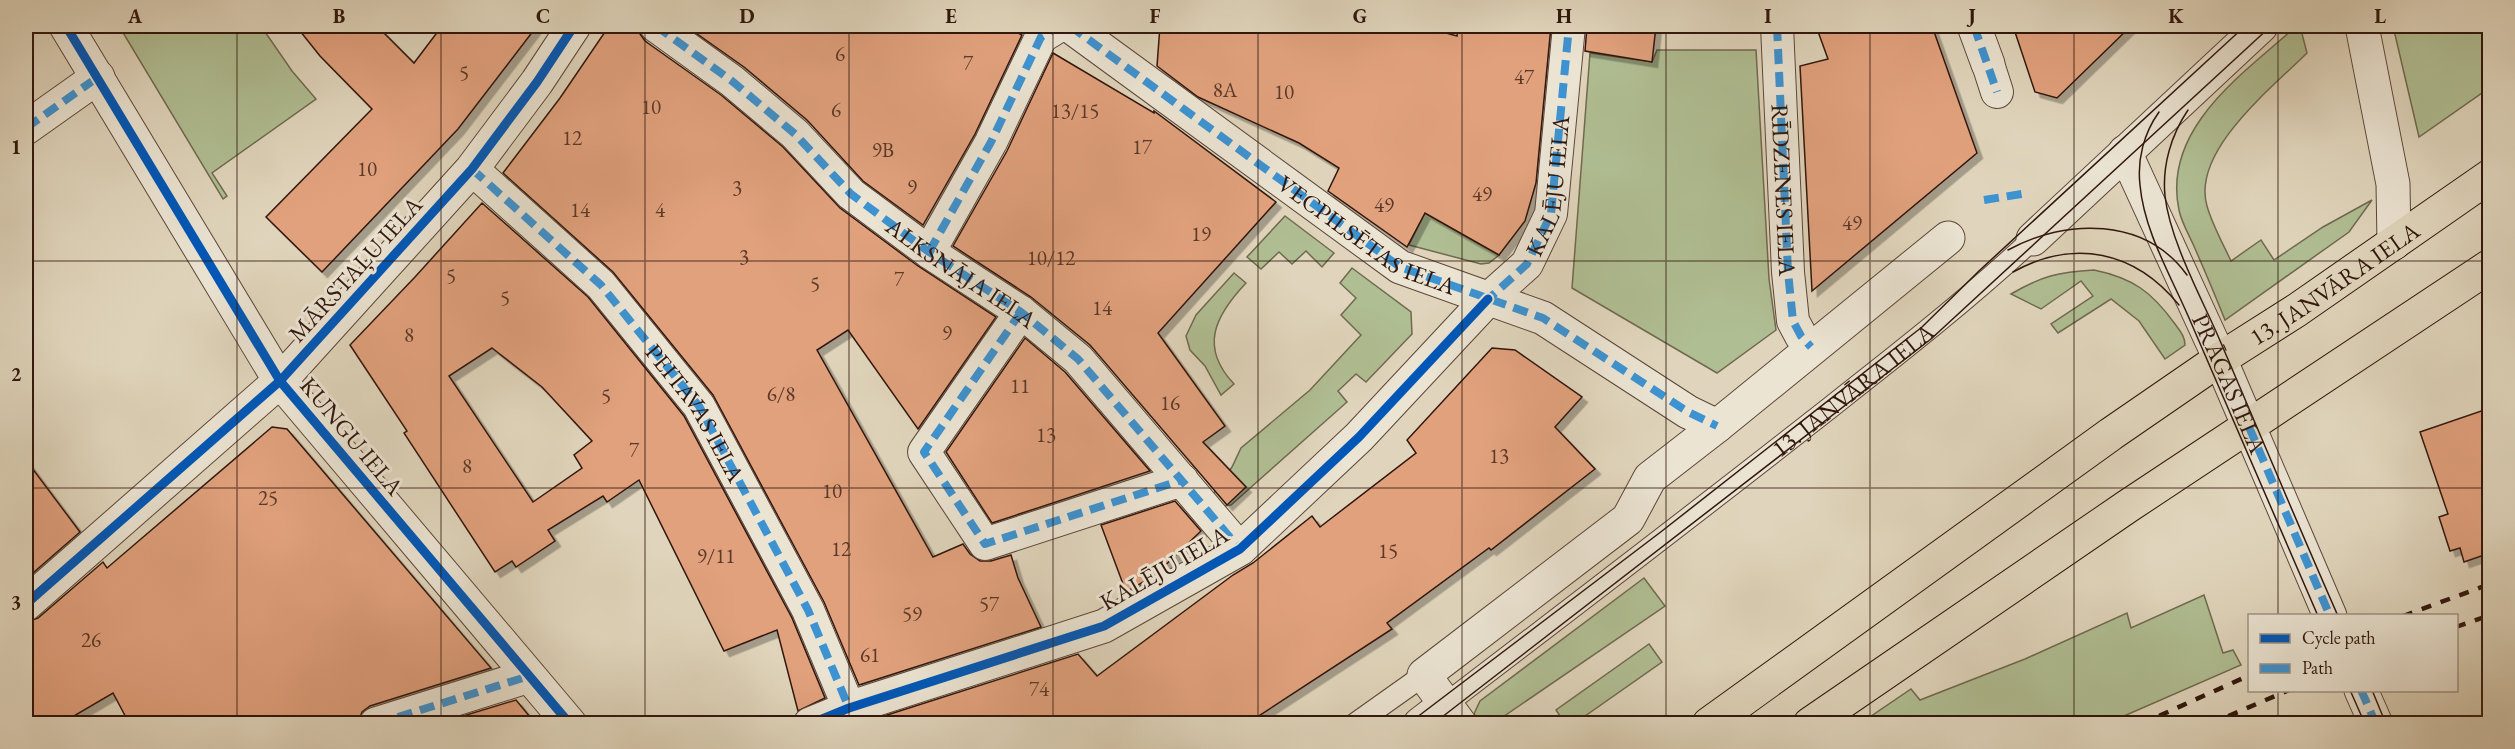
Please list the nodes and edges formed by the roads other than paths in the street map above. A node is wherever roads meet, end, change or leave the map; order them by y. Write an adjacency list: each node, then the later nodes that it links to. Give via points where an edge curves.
1 (66, 26): 11 (street, KUNGU IELA)
2 (574, 26): 15 (street, MĀRSTAĻU IELA)
3 (656, 26): 20 (street, ALKSNĀJA IELA, via 732,81 795,134 851,194)
4 (1059, 26): 20 (street, via 1041,37 991,142)
5 (1070, 26): 22 (street, VECPILSĒTAS IELA, via 1400,267)
6 (1569, 26): 22 (street, KALĒJU IELA, via 1551,214 1527,264)
7 (1777, 26): 24 (street, RĪDZENES IELA, via 1793,321)
8 (1974, 26): 12 (street)
9 (2261, 26): 14 (street, 13. JANVĀRA IELA)
10 (2362, 26): 19 (street, via 2393,184)
11 (98, 77): 13 (street); 26 (street, KUNGU IELA)
12 (1993, 78)
13 (26, 128)
14 (2125, 152): 18 (street, 13. JANVĀRA IELA); 25 (street, PRĀGAS IELA)
15 (472, 169): 26 (street, MĀRSTAĻU IELA); 36 (street, PEITAVAS IELA, via 601,285 699,406 808,610)
16 (2490, 176): 19 (main road, 13. JANVĀRA IELA)
17 (1948, 238): 24 (street)
18 (2033, 239): 37 (lane, 13. JANVĀRA IELA, via 1953,310 1684,523)
19 (2394, 243): 25 (main road, 13. JANVĀRA IELA)
20 (929, 252): 23 (street, ALKSNĀJA IELA)
21 (2490, 266): 28 (main road)
22 (1488, 299): 27 (street, VECPILSĒTAS IELA, via 1543,318); 30 (street, KALĒJU IELA, via 1359,437)
23 (1021, 312): 29 (street, ALKSNĀJA IELA, via 1078,359); 29 (street, via 924,452 985,544)
24 (1811, 347): 27 (street)
25 (2220, 359): 28 (street, PRĀGAS IELA); 43 (main road, 13. JANVĀRA IELA)
26 (280, 381): 31 (street, MĀRSTAĻU IELA); 34 (street, KUNGU IELA)
27 (1717, 426): 33 (street, via 1650,478 1629,519)
28 (2249, 427): 32 (street, PRĀGAS IELA); 44 (main road)
29 (1182, 480): 30 (street, ALKSNĀJA IELA)
30 (1240, 549): 36 (street, KALĒJU IELA, via 1104,626)
31 (26, 604)
32 (2330, 614)
33 (1424, 675): 37 (street); 41 (lane)
34 (529, 676): 38 (street); 39 (street, KUNGU IELA)
35 (2362, 692): 45 (street)
36 (849, 708): 40 (street, KALĒJU IELA)
37 (1453, 714): 42 (street, 13. JANVĀRA IELA)
38 (376, 723)
39 (570, 723)
40 (810, 723)
41 (1355, 723)
42 (1420, 723)
43 (1708, 723)
44 (1810, 723)
45 (2376, 723)

